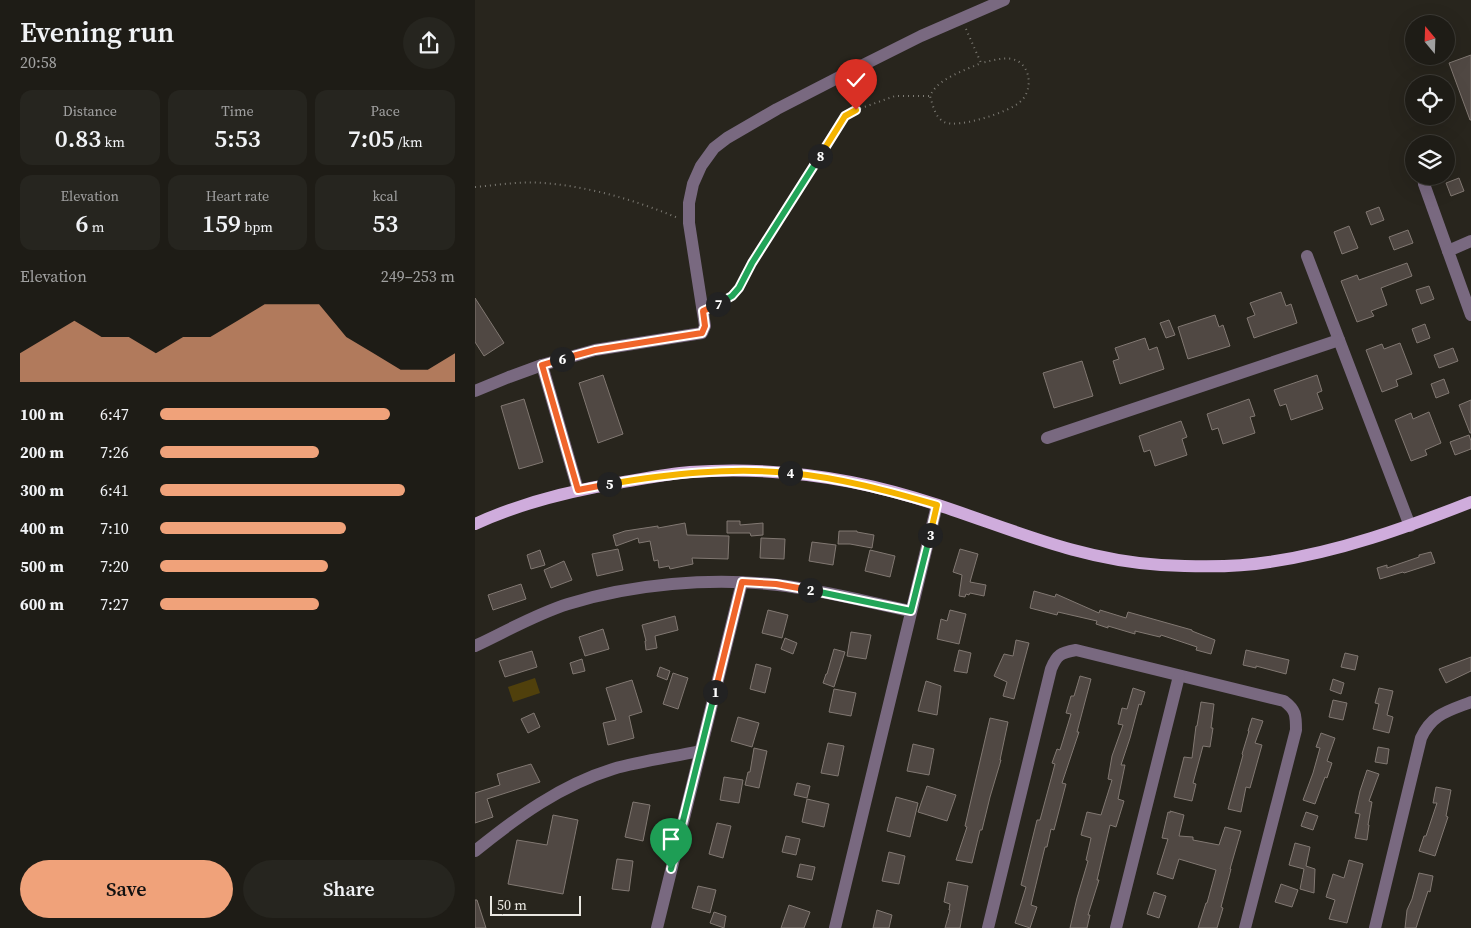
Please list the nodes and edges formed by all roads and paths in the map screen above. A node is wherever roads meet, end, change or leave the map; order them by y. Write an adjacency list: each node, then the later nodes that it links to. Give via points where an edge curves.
1 (1004, 0): 2 (street)
2 (961, 18): 3 (path); 7 (street, via 777,109 713,148 693,184)
3 (981, 63): 4 (path, via 946,79); 4 (path, via 1002,59 1018,61 1024,66 1029,80 1025,97 1014,106 985,118 953,125 938,118)
4 (930, 96): 11 (path, via 895,96 845,116 739,288 732,296)
5 (1424, 185): 9 (street)
6 (475, 187): 7 (path, via 544,183 601,192 653,207)
7 (689, 223): 11 (street)
8 (1471, 241): 9 (street)
9 (1447, 251): 12 (street)
10 (1307, 256): 13 (street)
11 (703, 311): 14 (street, via 705,326 702,333 595,350)
12 (1471, 315)
13 (1339, 340): 16 (street); 21 (street)
14 (542, 365): 15 (street); 17 (street)
15 (475, 391)
16 (1047, 438)
17 (578, 490): 19 (main road, via 688,472 772,471 880,488); 20 (main road, via 521,506)
18 (1471, 502): 21 (main road)
19 (937, 505): 21 (main road, via 1067,549 1159,565 1268,563 1362,542); 23 (street)
20 (475, 524)
21 (1410, 526)
22 (742, 582): 23 (street, via 805,588); 24 (street, via 694,582 603,595 568,604); 27 (street)
23 (911, 611): 30 (street)
24 (475, 646)
25 (1179, 676): 31 (street, via 1076,650 1063,652 1055,658); 32 (street); 33 (street, via 1284,701 1292,707 1296,717 1296,730)
26 (1471, 702): 34 (street, via 1442,714 1425,728)
27 (700, 751): 28 (street, via 615,768 588,778 530,809); 29 (street)
28 (475, 851)
29 (657, 928)
30 (835, 928)
31 (987, 928)
32 (1116, 928)
33 (1245, 928)
34 (1375, 928)

